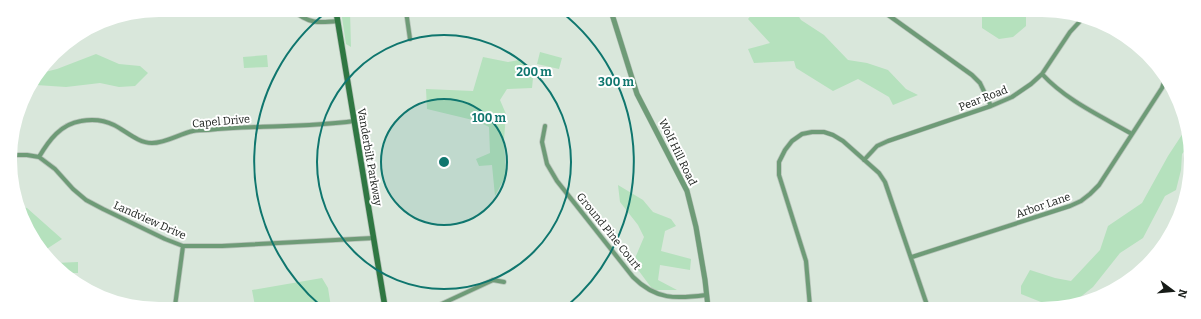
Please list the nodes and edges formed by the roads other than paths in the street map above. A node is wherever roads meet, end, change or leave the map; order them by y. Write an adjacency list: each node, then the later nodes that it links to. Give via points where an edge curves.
1 (302, 17): 6 (street, via 321,23)
2 (337, 17): 6 (main road, Vanderbilt Parkway)
3 (407, 17): 8 (street)
4 (613, 17): 22 (street, Wolf Hill Road, via 638,94 687,191 696,227)
5 (891, 17): 11 (street, via 972,75 980,83)
6 (338, 21): 12 (main road, Vanderbilt Parkway)
7 (1079, 22): 9 (street, Pear Road)
8 (410, 38)
9 (1042, 74): 11 (street, Pear Road, via 1012,97); 14 (street, via 1075,101)
10 (1163, 85): 14 (street, Arbor Lane)
11 (991, 106): 17 (street, Pear Road, via 888,141 877,146)
12 (354, 121): 16 (street, Capel Drive, via 329,125 193,131 152,143 104,122 80,121 61,129 52,137); 18 (main road, Vanderbilt Parkway)
13 (545, 126): 22 (street, Ground Pine Court, via 542,142 547,164 556,181 634,277 643,286 666,297)
14 (1132, 134): 20 (street, Arbor Lane, via 1099,185 1081,201)
15 (17, 155): 16 (street)
16 (39, 157): 19 (street, Landview Drive, via 86,200)
17 (864, 160): 20 (street, via 885,182); 27 (street, via 833,135 812,132 802,134 792,141 784,150 779,162 783,193 806,261)
18 (374, 238): 19 (street, Landview Drive); 24 (main road, Vanderbilt Parkway)
19 (183, 246): 23 (street)
20 (912, 257): 28 (street)
21 (504, 282): 25 (street, via 493,280)
22 (706, 295): 26 (street, Wolf Hill Road)
23 (176, 302)
24 (384, 302)
25 (446, 302)
26 (707, 302)
27 (810, 302)
28 (926, 302)

